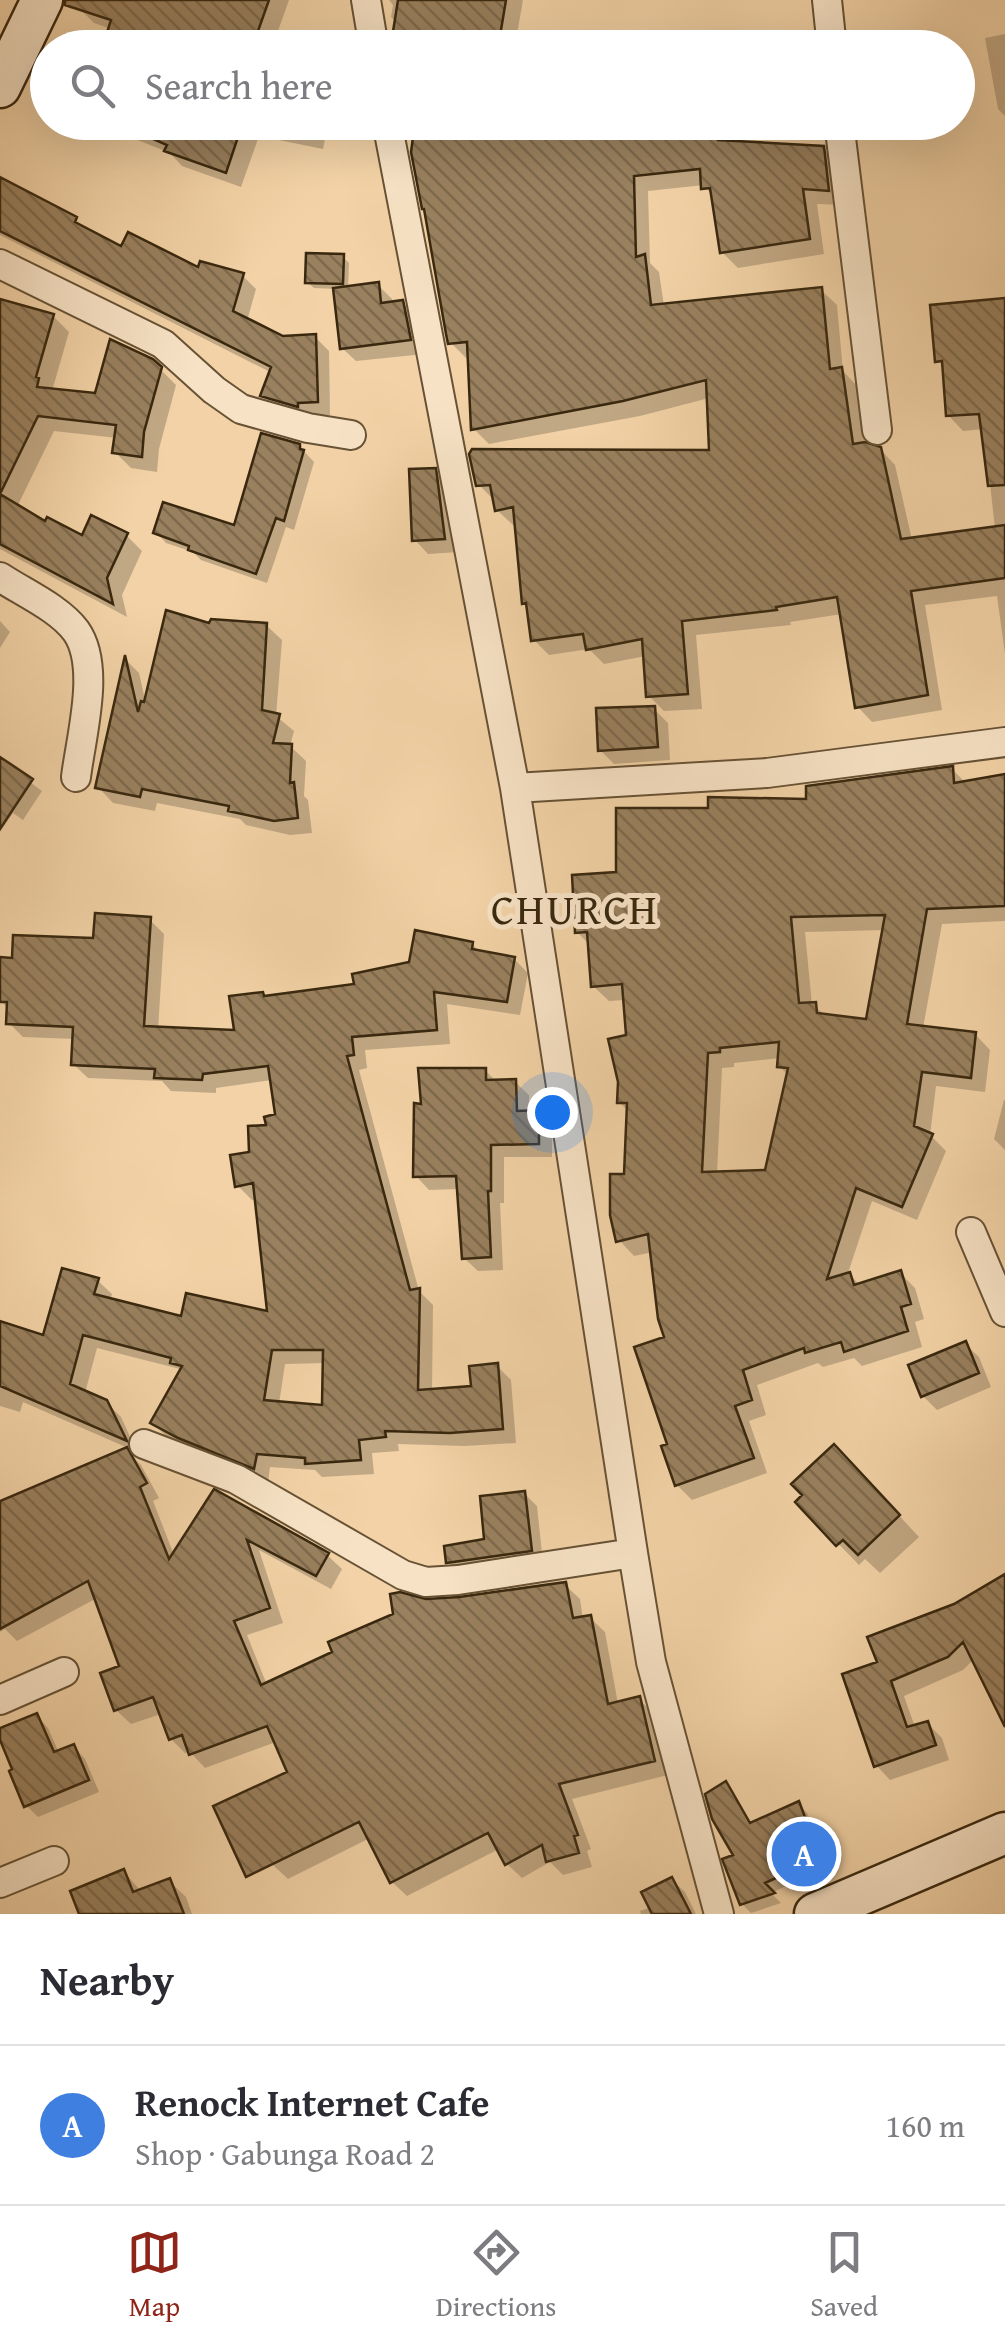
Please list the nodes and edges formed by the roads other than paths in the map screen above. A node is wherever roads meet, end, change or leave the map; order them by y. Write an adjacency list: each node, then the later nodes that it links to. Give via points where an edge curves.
1 (42, 0): 6 (street)
2 (366, 0): 4 (street)
3 (827, 0): 5 (street)
4 (371, 30)
5 (830, 30)
6 (0, 87)
7 (390, 140): 15 (street)
8 (841, 140): 10 (street)
9 (0, 264): 11 (street, via 164,344 241,409)
10 (877, 430)
11 (351, 434)
12 (0, 577): 14 (street, via 57,614 84,646 90,666)
13 (1005, 742): 15 (street, via 767,773)
14 (76, 777)
15 (515, 788): 19 (street)
16 (971, 1232): 17 (street)
17 (1005, 1312)
18 (144, 1444): 19 (street, via 236,1479 426,1582)
19 (632, 1553): 25 (street, via 651,1662)
20 (64, 1672): 21 (street)
21 (0, 1700)
22 (1005, 1833): 26 (street)
23 (54, 1861): 24 (street)
24 (0, 1884)
25 (719, 1914)
26 (815, 1914)

